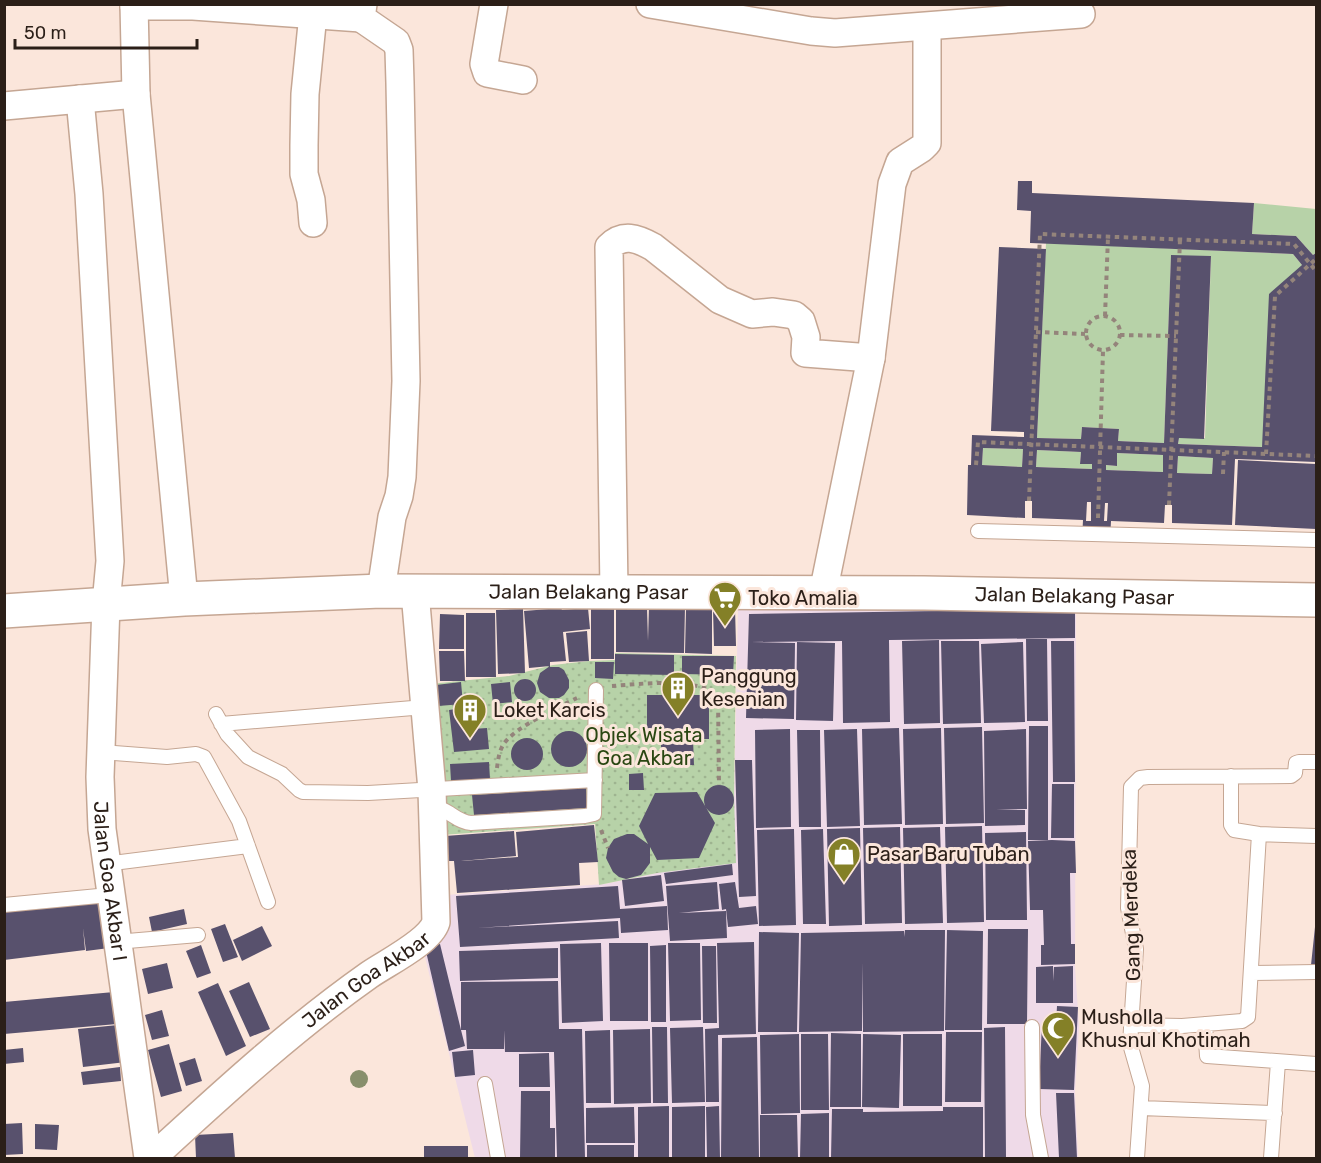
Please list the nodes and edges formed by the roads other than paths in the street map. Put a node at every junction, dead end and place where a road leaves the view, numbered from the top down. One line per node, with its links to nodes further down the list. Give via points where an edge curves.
1 (494, 4): 8 (street, via 484,64 488,73)
2 (650, 4): 7 (street, via 835,33)
3 (134, 5): 5 (street); 9 (street)
4 (362, 11): 5 (street); 16 (street, via 396,42 399,50 406,381 402,477)
5 (313, 14): 12 (street, via 304,145 304,174)
6 (1081, 14): 7 (street)
7 (927, 27): 13 (street, via 927,143 900,162 892,184)
8 (523, 80)
9 (136, 94): 10 (street); 20 (street)
10 (80, 99): 11 (street); 22 (street, Jalan Goa Akbar I, via 110,561)
11 (4, 106)
12 (313, 223)
13 (871, 358): 17 (street, via 805,353 806,337 801,321 794,315 752,314 720,300 642,241 626,237 616,240 609,247); 19 (street)
14 (978, 531): 15 (lane)
15 (1317, 540)
16 (381, 591): 18 (street, Jalan Belakang Pasar); 20 (street, Jalan Belakang Pasar)
17 (614, 591): 18 (street, Jalan Belakang Pasar); 19 (street, Jalan Belakang Pasar)
18 (415, 592): 25 (street, Jalan Goa Akbar)
19 (824, 593): 21 (street, Jalan Belakang Pasar)
20 (184, 599): 22 (street, Jalan Belakang Pasar)
21 (1317, 600)
22 (106, 604): 23 (street, Jalan Belakang Pasar); 26 (street, Jalan Goa Akbar I)
23 (4, 611)
24 (596, 690): 29 (lane)
25 (425, 707): 30 (street, Jalan Goa Akbar); 30 (lane, via 218,719 248,757 282,774 303,792)
26 (101, 752): 33 (lane, via 204,757 232,806); 34 (street, Jalan Goa Akbar I)
27 (1317, 762): 28 (lane, via 1299,762 1291,776)
28 (1231, 776): 31 (lane, via 1232,828 1236,832); 43 (lane, Gang Merdeka, via 1154,777 1138,780 1131,787 1128,908 1136,949)
29 (595, 780): 30 (lane, via 495,786); 30 (lane, via 594,812 588,816 465,823)
30 (432, 799): 50 (street, Jalan Goa Akbar, via 436,922 432,932 327,1005)
31 (1259, 834): 32 (lane); 41 (lane)
32 (1317, 836)
33 (248, 846): 34 (lane); 36 (lane)
34 (105, 864): 35 (street, Jalan Goa Akbar I)
35 (109, 895): 37 (lane); 39 (street, Jalan Goa Akbar I)
36 (268, 902)
37 (4, 905)
38 (198, 935): 39 (lane)
39 (116, 942): 50 (street, Jalan Goa Akbar I)
40 (1317, 972): 41 (lane)
41 (1251, 973): 42 (lane, via 1247,1018)
42 (1205, 1024): 43 (lane); 45 (lane, via 1207,1056)
43 (1131, 1025): 48 (lane, Gang Merdeka, via 1132,1055 1142,1086)
44 (1032, 1027): 52 (lane, via 1033,1115)
45 (1278, 1062): 46 (lane); 49 (lane)
46 (1317, 1064)
47 (485, 1084): 51 (lane)
48 (1141, 1108): 49 (lane); 53 (lane, Gang Merdeka)
49 (1275, 1113): 54 (lane)
50 (150, 1158)
51 (498, 1158)
52 (1041, 1158)
53 (1137, 1158)
54 (1271, 1158)

